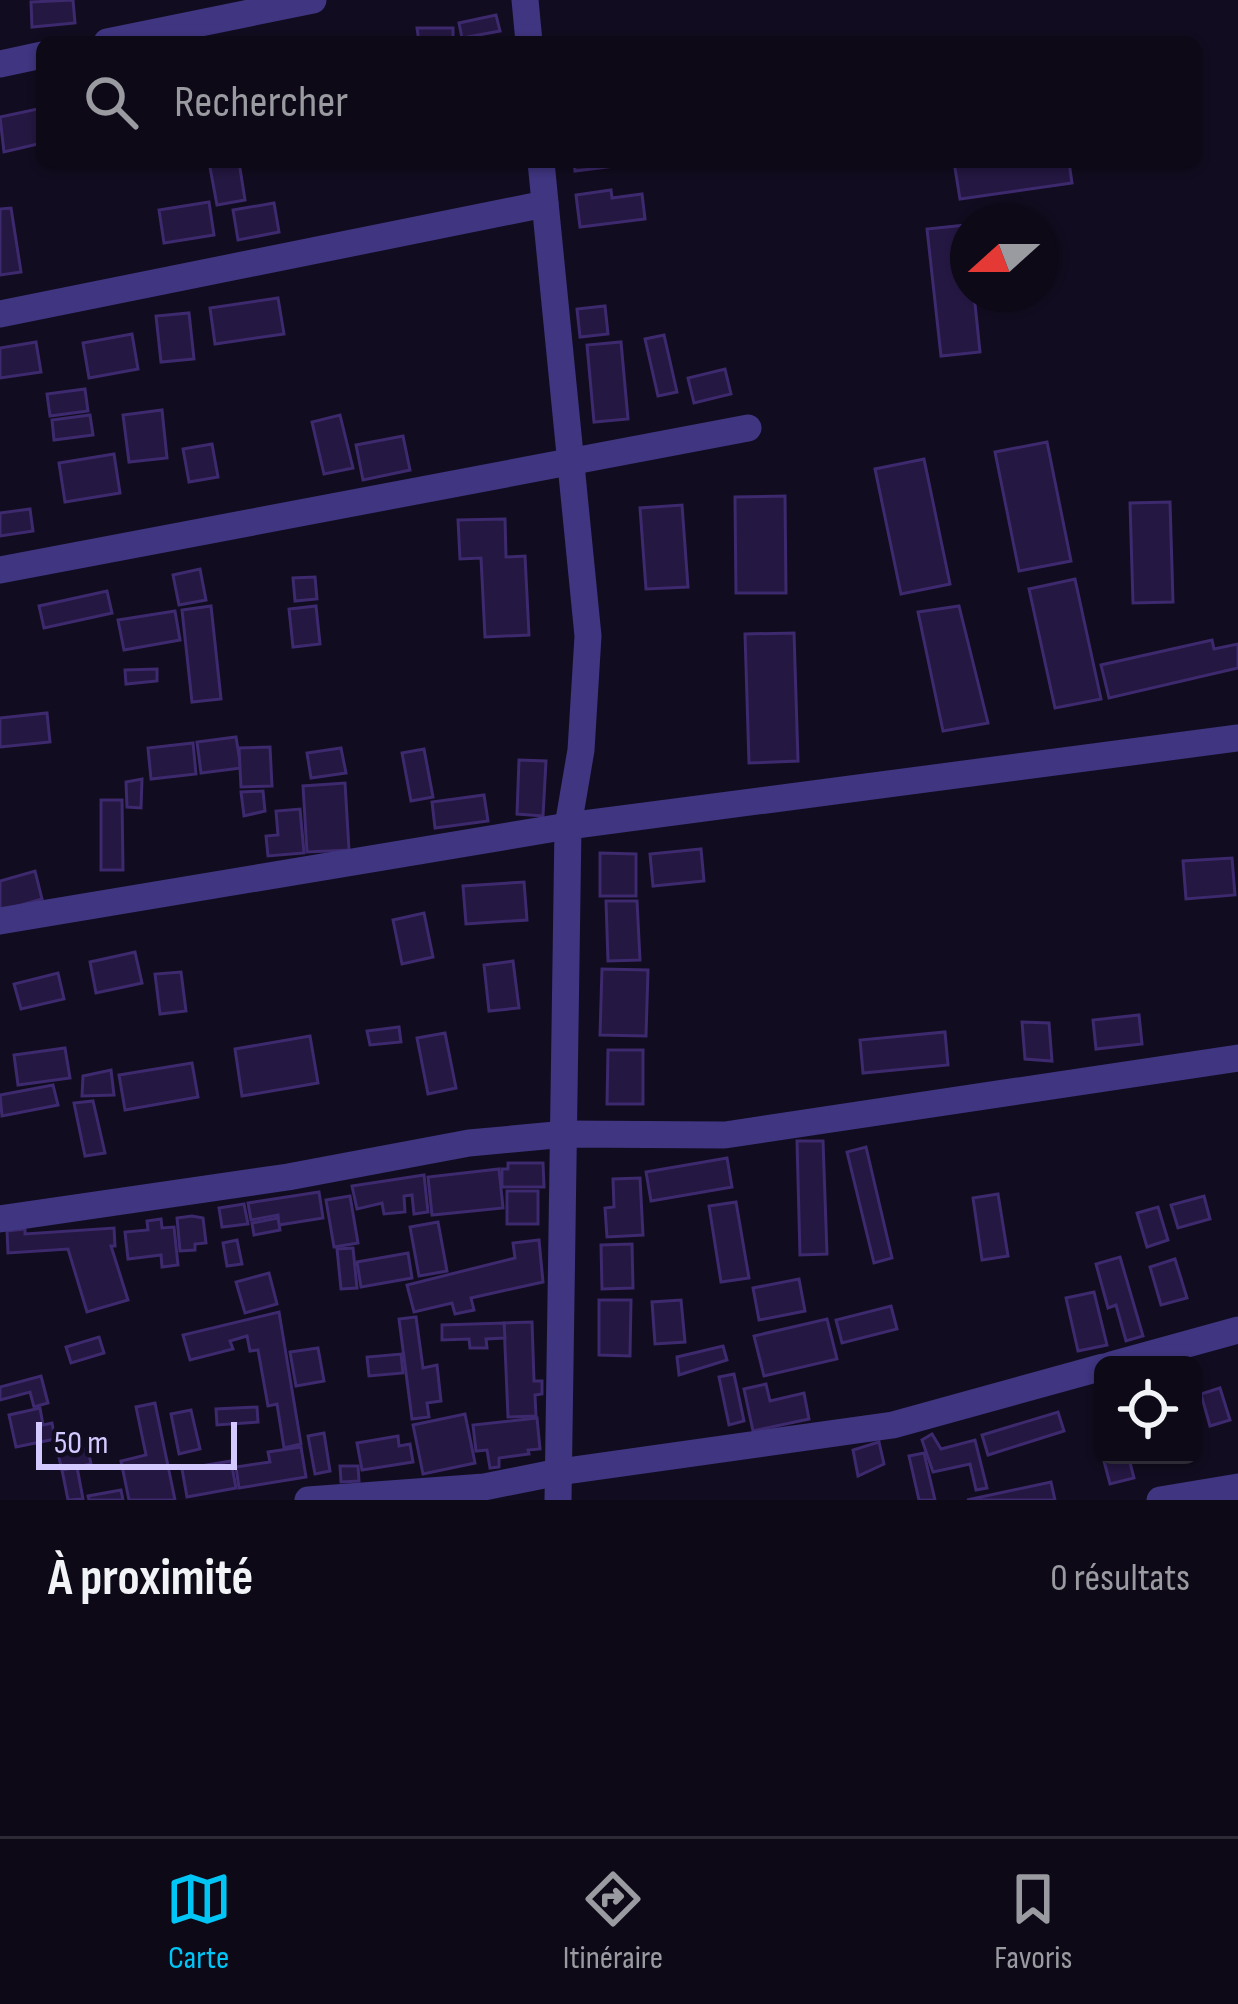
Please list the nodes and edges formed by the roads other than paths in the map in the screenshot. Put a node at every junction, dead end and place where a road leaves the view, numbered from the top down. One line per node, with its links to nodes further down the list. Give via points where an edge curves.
1 (314, 0): 3 (street)
2 (525, 0): 4 (street)
3 (137, 36)
4 (528, 36)
5 (36, 56): 6 (street)
6 (0, 64)
7 (542, 168): 8 (street)
8 (545, 204): 9 (street); 11 (street)
9 (0, 314)
10 (748, 428): 11 (street)
11 (572, 462): 12 (street); 14 (street, via 588,636)
12 (0, 570)
13 (1238, 738): 14 (street)
14 (568, 826): 15 (street); 17 (street)
15 (0, 921)
16 (1238, 1058): 17 (street, via 724,1135)
17 (566, 1134): 18 (street); 22 (street)
18 (0, 1219)
19 (1238, 1330): 20 (street)
20 (1143, 1356)
21 (1094, 1370): 22 (street, via 893,1425)
22 (558, 1486): 24 (street)
23 (1238, 1487): 25 (street)
24 (308, 1500)
25 (1160, 1500)

